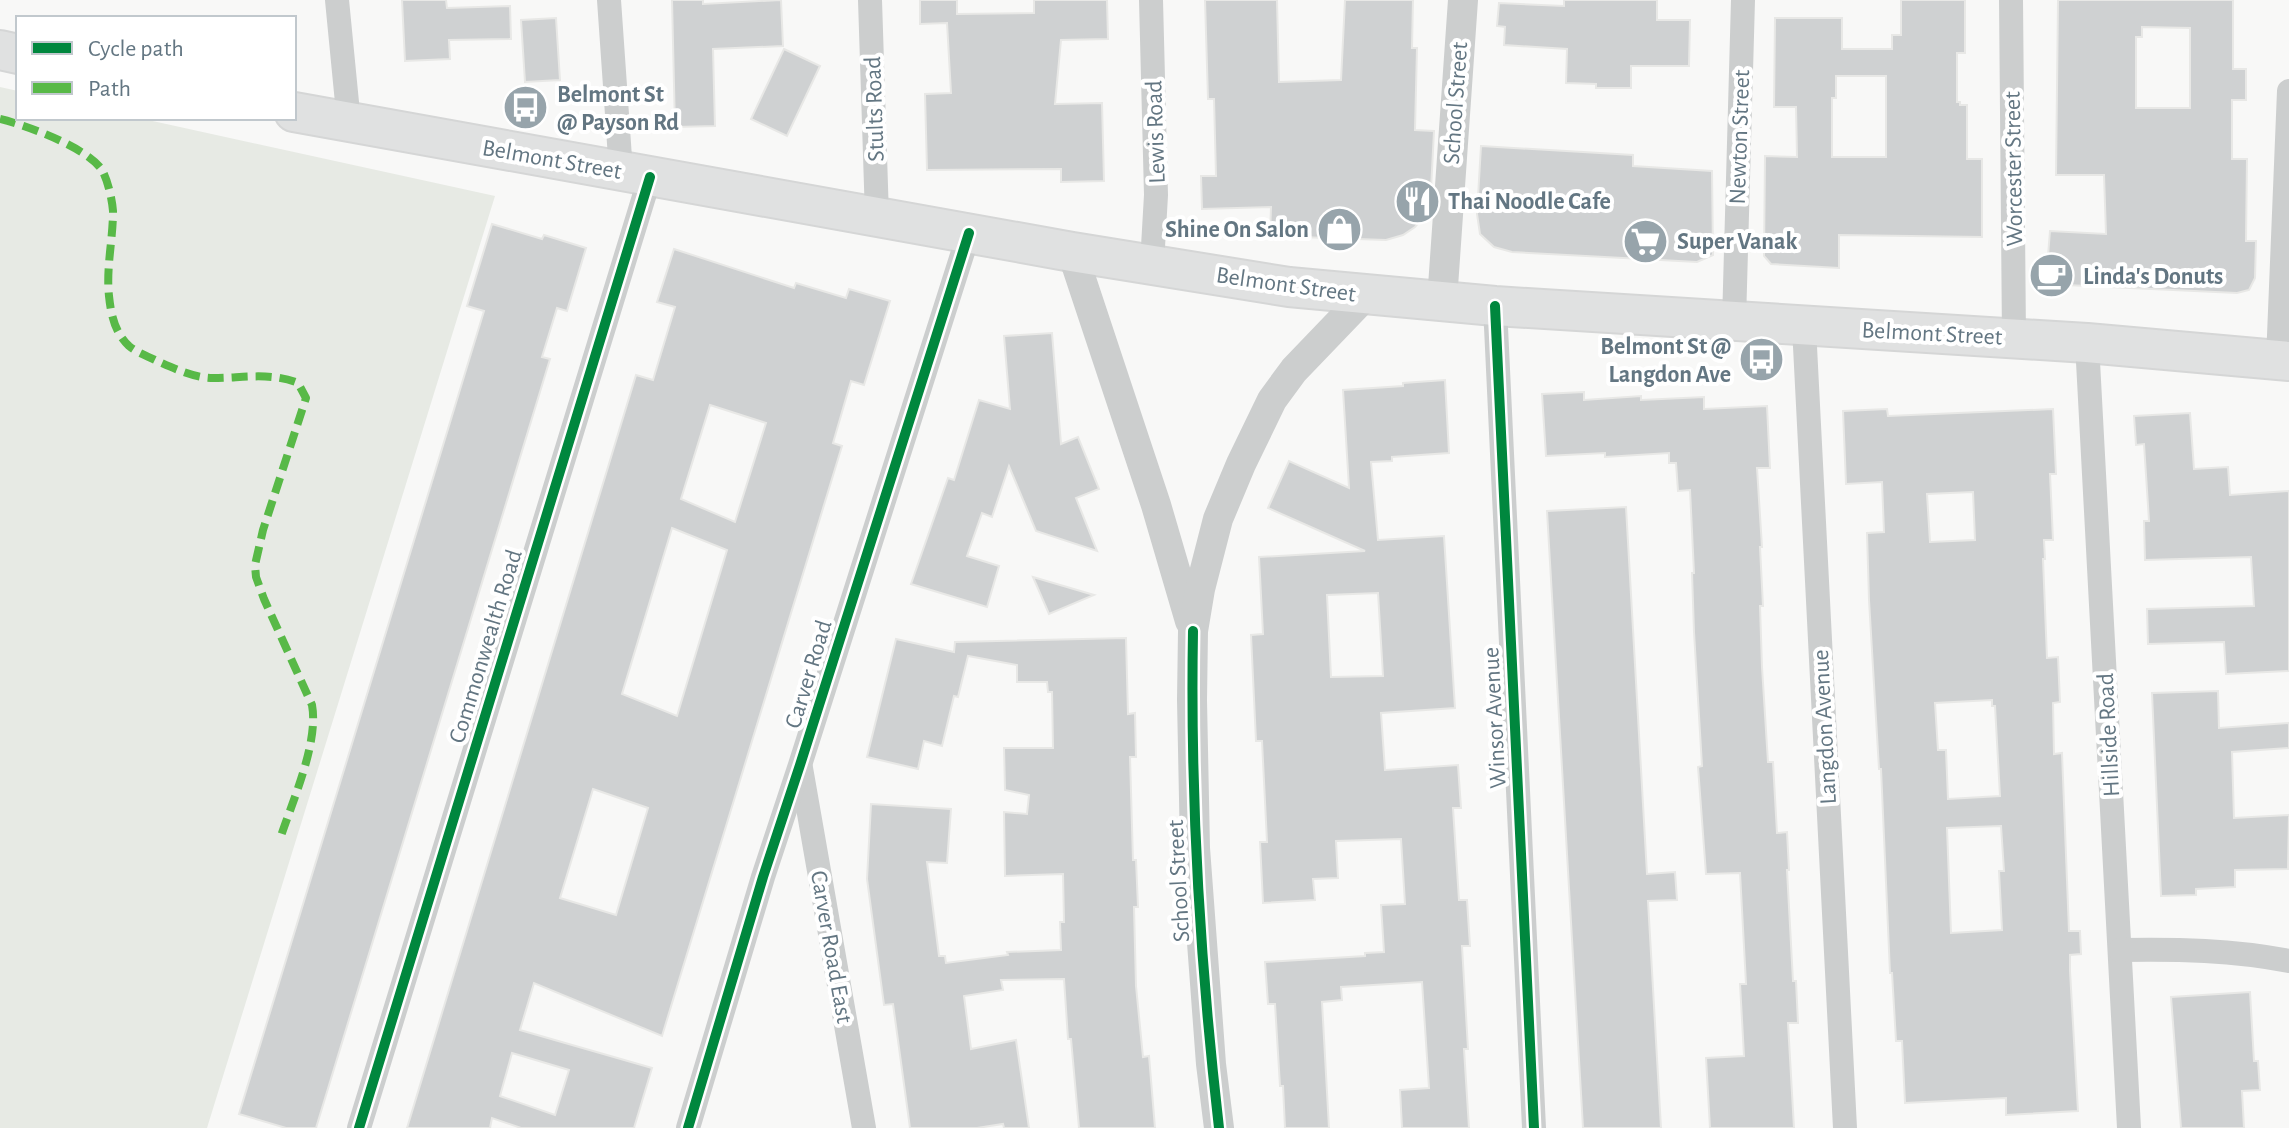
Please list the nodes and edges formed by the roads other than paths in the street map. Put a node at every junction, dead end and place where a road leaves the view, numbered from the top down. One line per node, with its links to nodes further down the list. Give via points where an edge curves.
1 (337, 0): 10 (street)
2 (609, 0): 11 (street)
3 (870, 0): 12 (street, Stults Road)
4 (1151, 0): 15 (street, Lewis Road, via 1156,195)
5 (1463, 0): 17 (street, School Street)
6 (1743, 0): 19 (street, Newton Street)
7 (2011, 0): 21 (street, Worcester Street)
8 (2289, 91): 23 (street)
9 (296, 112): 10 (main road, Belmont Street)
10 (349, 123): 11 (main road, Belmont Street)
11 (636, 174): 12 (main road, Belmont Street); 29 (street, Commonwealth Road)
12 (877, 217): 13 (main road, Belmont Street)
13 (969, 233): 14 (main road, Belmont Street); 25 (street, Carver Road)
14 (1072, 252): 15 (main road, Belmont Street); 24 (street, School Street)
15 (1152, 264): 16 (main road, Belmont Street)
16 (1366, 295): 17 (main road, Belmont Street); 24 (street, School Street, via 1272,400 1218,519)
17 (1442, 301): 18 (main road, Belmont Street)
18 (1495, 306): 19 (main road, Belmont Street); 32 (street, Winsor Avenue)
19 (1734, 322): 20 (main road, Belmont Street)
20 (1804, 327): 21 (main road, Belmont Street); 33 (street, Langdon Avenue)
21 (2014, 338): 22 (main road, Belmont Street)
22 (2087, 343): 23 (main road, Belmont Street); 26 (street, Hillside Road)
23 (2283, 361)
24 (1193, 631): 31 (street, School Street, via 1195,848)
25 (800, 765): 28 (street, Carver Road, via 763,877); 30 (street, Carver Road East)
26 (2120, 950): 27 (street, via 2174,949); 34 (street, Hillside Road)
27 (2289, 961)
28 (694, 1127)
29 (359, 1128)
30 (864, 1128)
31 (1219, 1128)
32 (1534, 1128)
33 (1845, 1128)
34 (2129, 1128)

